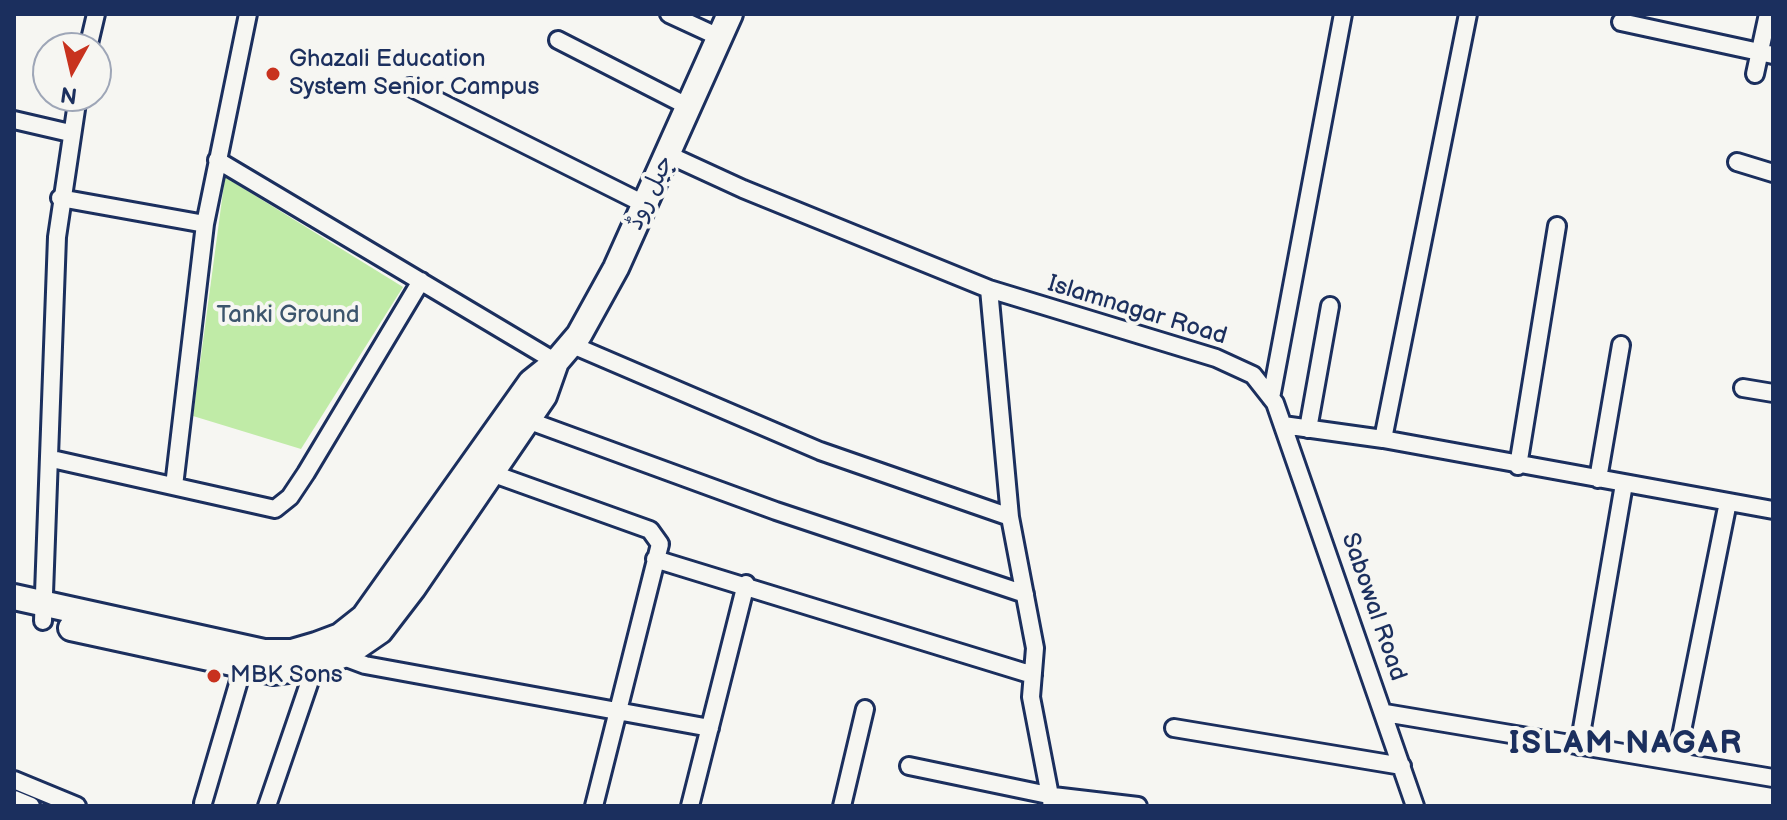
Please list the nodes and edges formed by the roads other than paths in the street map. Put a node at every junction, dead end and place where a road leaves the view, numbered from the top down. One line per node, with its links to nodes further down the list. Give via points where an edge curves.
1 (248, 14): 18 (street)
2 (669, 14): 8 (street)
3 (730, 14): 8 (main road, جیل روڈ)
4 (1343, 14): 32 (street)
5 (1468, 14): 36 (street)
6 (1768, 14): 10 (street)
7 (1621, 22): 10 (street)
8 (721, 38): 13 (main road, جیل روڈ)
9 (558, 40): 13 (street)
10 (1766, 54): 11 (street)
11 (1755, 74)
12 (410, 87): 22 (street)
13 (691, 108): 17 (main road, جیل روڈ)
14 (75, 112): 16 (street)
15 (14, 120): 16 (street)
16 (70, 133): 21 (street)
17 (669, 155): 22 (main road, جیل روڈ); 26 (street, Islamnagar Road)
18 (217, 160): 23 (street); 25 (street)
19 (1737, 162): 20 (street)
20 (1773, 173)
21 (60, 198): 23 (street); 37 (street)
22 (646, 205): 29 (main road, جیل روڈ, via 616,268)
23 (205, 224): 42 (street)
24 (1557, 226): 38 (street)
25 (421, 281): 29 (street); 42 (street, via 290,497 275,509)
26 (989, 289): 32 (street, Islamnagar Road, via 1216,358 1253,375); 45 (street)
27 (1330, 306): 35 (street)
28 (1621, 345): 40 (street)
29 (563, 353): 33 (main road); 45 (street); 52 (main road, via 531,382 364,617)
30 (1743, 388): 31 (street)
31 (1773, 393)
32 (1271, 398): 34 (street, Islamnagar Road)
33 (527, 420): 39 (main road); 48 (street)
34 (1283, 425): 35 (street); 57 (street, Sabowal Road)
35 (1308, 429): 36 (street)
36 (1383, 439): 38 (street)
37 (52, 459): 42 (street); 50 (street)
38 (1518, 466): 40 (street)
39 (491, 473): 46 (street, via 650,530 660,544); 52 (main road, via 380,631)
40 (1598, 479): 41 (street)
41 (1624, 484): 43 (street); 60 (street)
42 (174, 486)
43 (1728, 502): 44 (street); 61 (street)
44 (1773, 510)
45 (1010, 517): 48 (street)
46 (655, 559): 47 (street); 56 (street)
47 (746, 584): 54 (street); 58 (street)
48 (1025, 594): 54 (street, via 1035,648)
49 (14, 597): 50 (main road)
50 (45, 613): 51 (main road); 52 (main road, via 264,652); 53 (main road)
51 (14, 614)
52 (324, 657): 53 (main road, via 274,672); 56 (street); 71 (street)
53 (243, 667): 68 (street)
54 (1033, 675): 67 (street, via 1031,697)
55 (865, 709): 74 (street)
56 (616, 711): 58 (street); 72 (street)
57 (1385, 713): 60 (street); 63 (street, Sabowal Road)
58 (710, 728): 73 (street)
59 (1174, 728): 63 (street)
60 (1579, 746): 61 (street)
61 (1676, 761): 64 (street)
62 (909, 766): 67 (street)
63 (1402, 766): 76 (street, Sabowal Road)
64 (1773, 778)
65 (14, 780): 70 (street)
66 (14, 799): 69 (street)
67 (1052, 801): 75 (street)
68 (203, 803)
69 (31, 806)
70 (77, 806)
71 (267, 806)
72 (594, 806)
73 (690, 806)
74 (842, 806)
75 (1138, 806)
76 (1415, 806)

